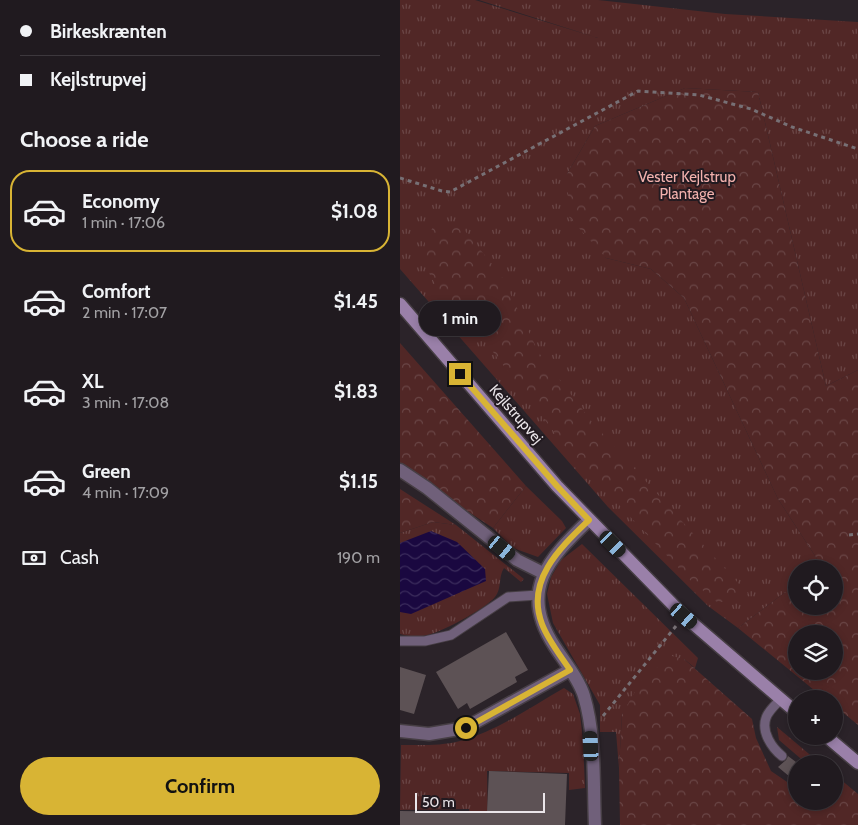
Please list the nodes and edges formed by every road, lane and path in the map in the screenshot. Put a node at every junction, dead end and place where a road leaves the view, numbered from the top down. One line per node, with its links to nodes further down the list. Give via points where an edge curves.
1 (858, 149): 2 (path, via 792,127 751,109 699,95 638,91 450,192)
2 (400, 178)
3 (400, 304): 5 (street, Kejlstrupvej)
4 (400, 470): 8 (street, via 428,488 516,560)
5 (589, 520): 8 (street, via 556,552); 10 (street, Kejlstrupvej)
6 (858, 534): 7 (path)
7 (849, 535)
8 (543, 573): 9 (street)
9 (538, 595): 11 (lane, via 508,598 451,635 425,641); 12 (street, via 542,624)
10 (684, 616): 13 (street, Kejlstrupvej); 15 (path, via 598,722)
11 (400, 640)
12 (570, 670): 15 (street, via 584,694); 16 (street, via 466,728 429,734)
13 (780, 699): 14 (street, Kejlstrupvej); 18 (lane, via 766,716 765,724 770,743)
14 (788, 706)
15 (590, 726): 20 (street)
16 (400, 731)
17 (837, 745): 19 (street)
18 (782, 756)
19 (858, 763)
20 (595, 825)

